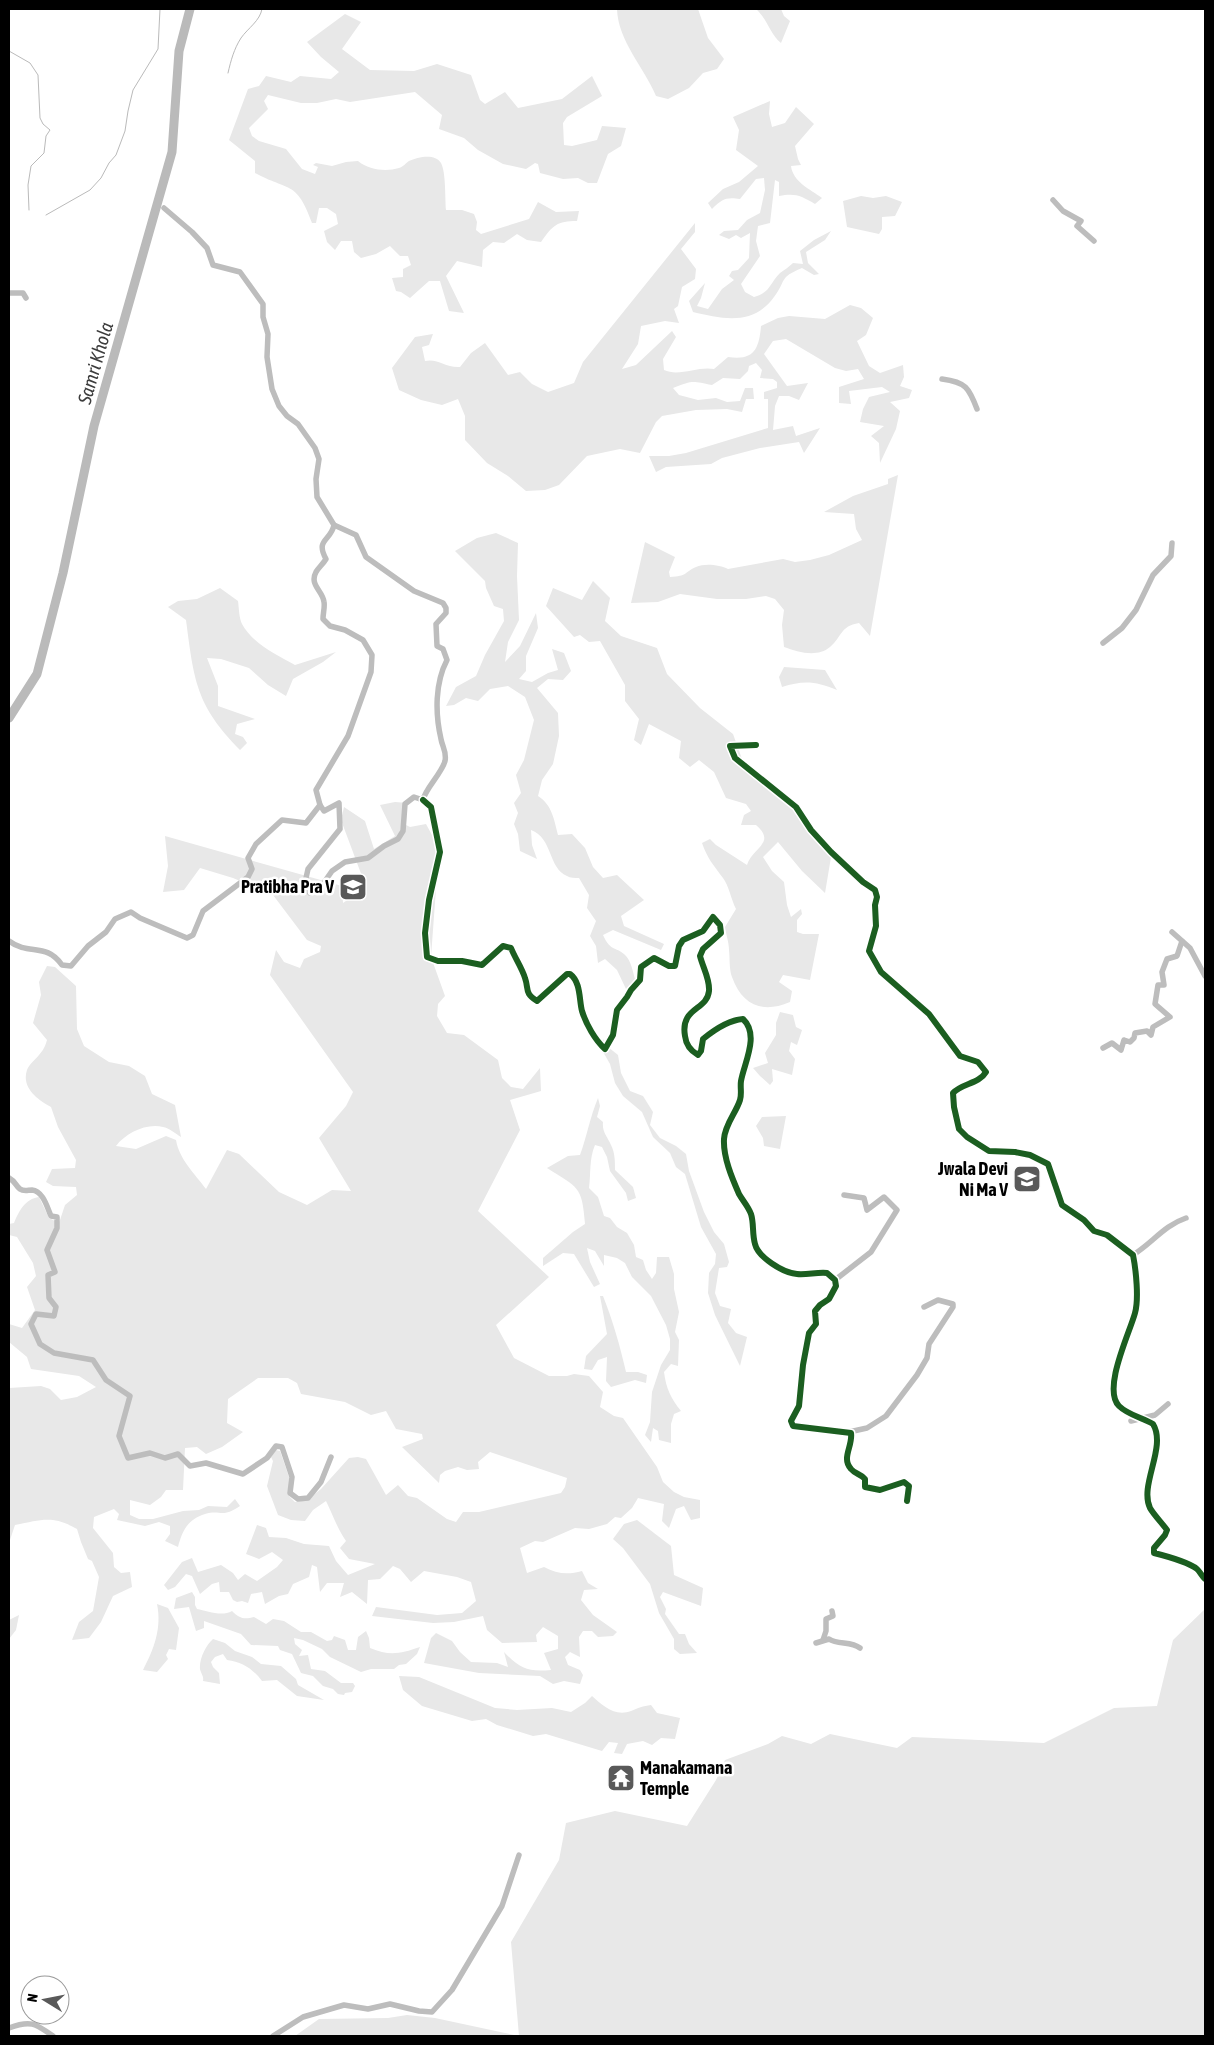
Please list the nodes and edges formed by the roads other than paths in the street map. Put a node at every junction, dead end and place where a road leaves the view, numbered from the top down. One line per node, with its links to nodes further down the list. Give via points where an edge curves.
1 (1053, 200): 3 (street, via 1063,211 1081,221 1077,226)
2 (164, 208): 8 (street, via 207,248 213,265 240,272 263,304 272,389 279,406 316,448 319,459 317,497)
3 (1094, 241)
4 (9, 293): 5 (street, via 23,293)
5 (26, 298)
6 (942, 379): 7 (street, via 960,382 967,387)
7 (977, 409)
8 (334, 524): 12 (street, via 356,535 366,557 414,591 443,603 446,608 436,624 437,646 443,649 447,660 439,681 437,708 446,754 434,783 424,793); 13 (street, via 333,532 323,542 326,559 317,569 314,586 324,600 323,619 330,626 363,640 372,654 371,672 348,736 316,790)
9 (1172, 543): 10 (street, via 1171,556 1153,575 1136,610)
10 (1104, 643)
11 (756, 745): 22 (street, via 730,746 735,758 796,806 811,830 831,852 875,890 876,926 869,951 880,972 929,1014 960,1056 978,1062 986,1072 983,1078 958,1087 953,1093 959,1129 989,1151 1030,1155 1048,1164 1062,1205 1094,1231 1107,1235)
12 (424, 800): 13 (street, via 414,797 405,804 403,831 398,839 368,858 345,862 310,893 304,887 308,869 340,829 339,803 324,811); 23 (street, via 431,808 440,852 429,900 427,958 482,965 504,946 510,948 526,979 529,996 536,1001 570,974 575,980 589,1026 597,1042 605,1049 613,1035 617,1010 640,980 641,967 654,958 675,966 683,940 703,931 713,917 720,925 721,933 703,949 700,956 709,992 706,1000 687,1017 683,1026 685,1041 698,1055 703,1039 710,1034 736,1020 743,1019 746,1023 750,1053 740,1100 728,1122 724,1138 732,1174 752,1216 755,1244 766,1260 788,1272 827,1274)
13 (320, 805): 15 (street, via 306,823 282,820 256,844 248,858 252,869 248,877 203,911 193,935 187,938 131,912 115,919 72,966 62,965 51,952 17,947)
14 (1172, 932): 16 (street)
15 (9, 941)
16 (1182, 941): 17 (street, via 1190,948); 18 (street, via 1177,956 1166,959 1162,972 1164,985 1158,984 1155,1004 1170,1017 1153,1027 1151,1035 1147,1031 1135,1033 1130,1042 1124,1040 1121,1050 1112,1043)
17 (1205, 976)
18 (1103, 1048)
19 (9, 1178): 29 (street, via 20,1189 34,1190 41,1195 51,1216 57,1217 57,1228 47,1250 54,1272 48,1275 49,1298 56,1307 54,1316 36,1314 31,1324 40,1344 54,1353 93,1360 106,1380 130,1396 119,1436 128,1458 150,1453 165,1458 178,1454 190,1466 206,1463 243,1474 267,1458 276,1446 282,1447 292,1477 290,1493 298,1499 308,1498 321,1482)
20 (844, 1195): 23 (street, via 864,1198 867,1210 884,1197 897,1210 870,1252)
21 (1186, 1218): 22 (street, via 1166,1228)
22 (1133, 1255): 26 (street, via 1135,1312 1116,1367 1114,1394 1118,1405)
23 (835, 1280): 28 (street, via 836,1286 828,1299 815,1311 816,1324 809,1333 799,1406 791,1421 793,1426)
24 (924, 1307): 28 (street, via 938,1300 953,1304 929,1344 927,1358 917,1375 886,1416 867,1428)
25 (1168, 1404): 26 (street, via 1155,1415)
26 (1142, 1418): 27 (street); 31 (street, via 1153,1424 1156,1430 1155,1460 1149,1486 1150,1507 1167,1530 1154,1553 1190,1566)
27 (1131, 1421)
28 (849, 1432): 30 (street, via 852,1435 847,1463 865,1479 865,1487 880,1490 904,1482 909,1486)
29 (331, 1457)
30 (907, 1501)
31 (1205, 1579)
32 (832, 1611): 33 (street, via 833,1616 826,1619)
33 (823, 1640): 34 (street); 35 (street)
34 (816, 1643)
35 (860, 1648)
36 (519, 1855): 39 (street, via 502,1906 452,1990 432,2012 390,2004 368,2009 344,2005 303,2017)
37 (9, 2028): 38 (street, via 24,2022 40,2026)
38 (53, 2036)
39 (273, 2036)

